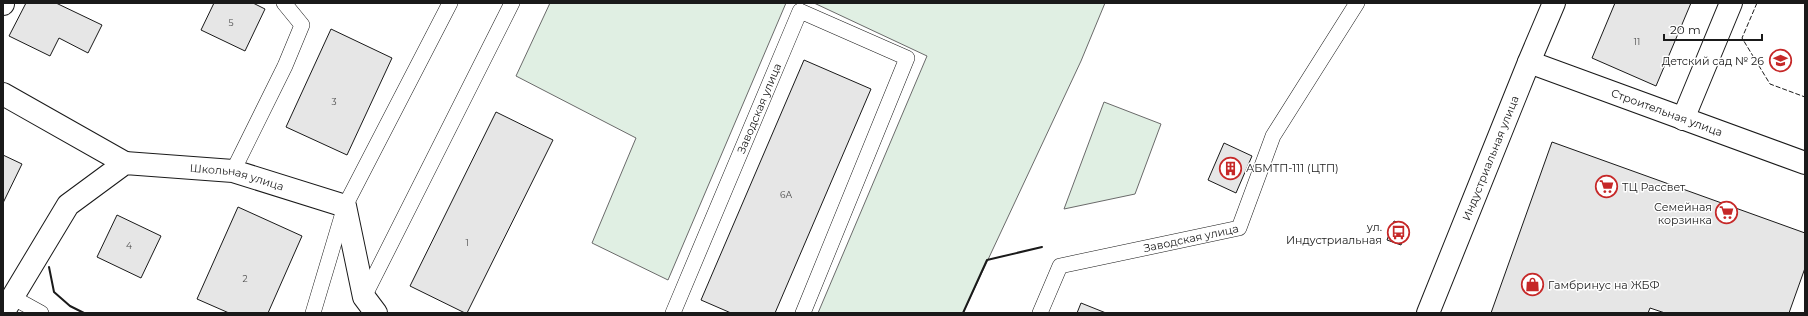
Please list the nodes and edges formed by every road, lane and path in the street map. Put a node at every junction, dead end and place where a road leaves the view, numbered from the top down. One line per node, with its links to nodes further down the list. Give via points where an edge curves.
1 (284, 3): 12 (lane, via 302,25)
2 (450, 3): 13 (lane)
3 (512, 3): 15 (lane)
4 (1357, 3): 20 (lane, Заводская улица, via 1273,136 1239,228 1060,266)
5 (1554, 3): 7 (street, Индустриальная улица)
6 (1731, 3): 9 (street)
7 (1529, 62): 9 (street, Строительная улица); 21 (street, Индустриальная улица)
8 (3, 94): 10 (street, Школьная улица)
9 (1684, 119): 11 (street, Строительная улица)
10 (125, 163): 12 (street, Школьная улица); 14 (street, via 68,205)
11 (1805, 163)
12 (233, 171): 13 (street, Школьная улица)
13 (345, 206): 15 (street); 16 (lane)
14 (8, 305): 17 (lane)
15 (370, 305)
16 (313, 310)
17 (41, 313)
18 (673, 313): 19 (lane, Заводская улица, via 800,11 907,58)
19 (803, 313)
20 (1040, 313)
21 (1428, 313)

